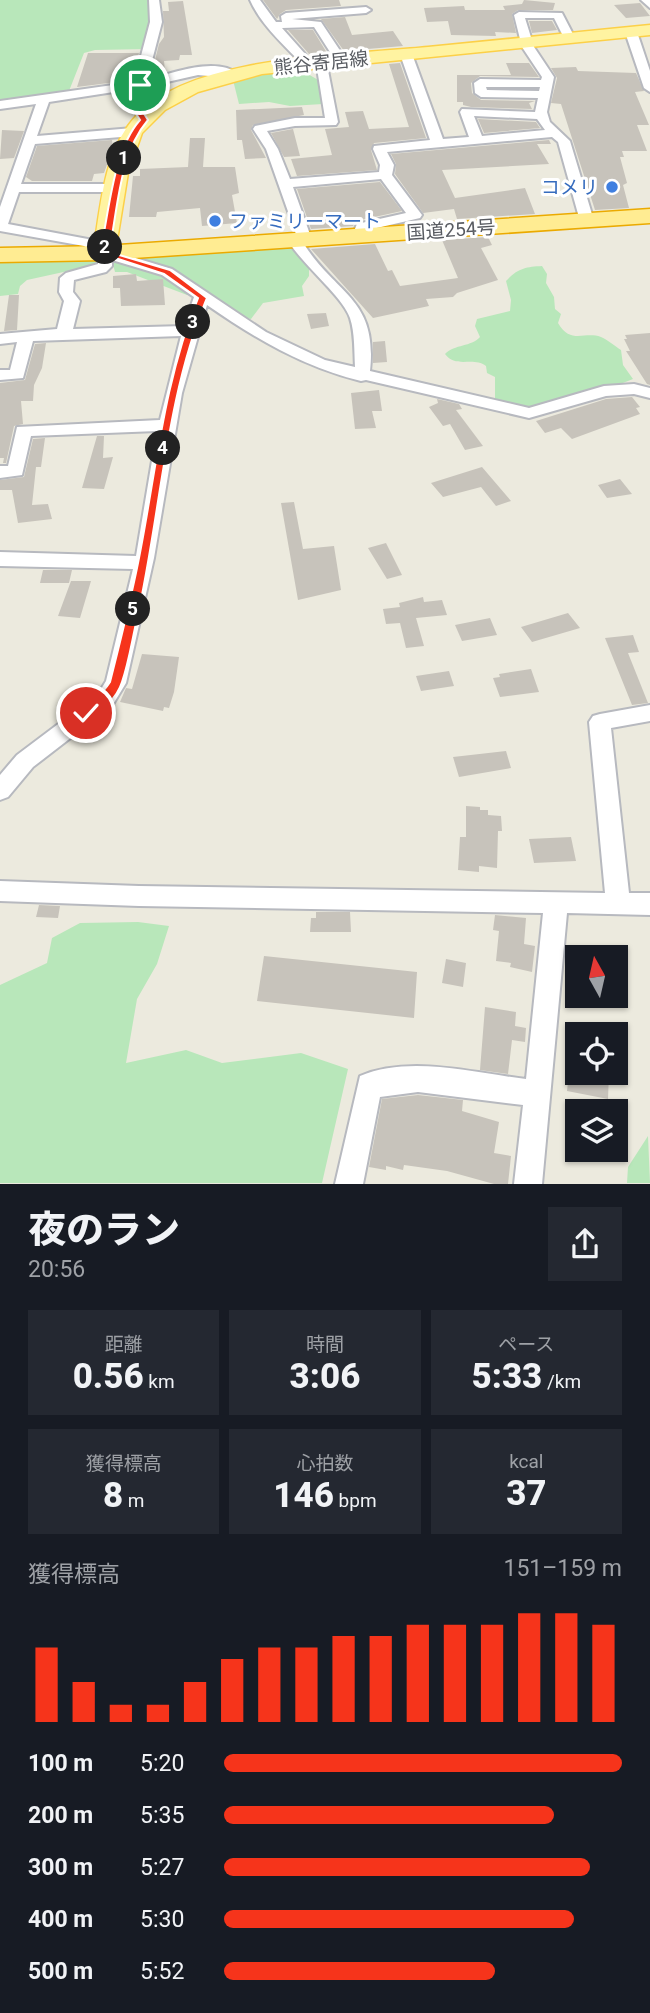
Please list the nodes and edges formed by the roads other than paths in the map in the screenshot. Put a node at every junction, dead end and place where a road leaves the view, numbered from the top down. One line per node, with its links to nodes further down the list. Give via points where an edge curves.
1 (154, 0): 15 (street, via 156,20)
2 (255, 0): 8 (street)
3 (646, 0): 5 (street)
4 (365, 5): 6 (street); 7 (street)
5 (650, 5)
6 (285, 16): 8 (street); 13 (street, via 317,24)
7 (355, 20)
8 (273, 26): 13 (street)
9 (641, 31): 10 (main road, 熊谷寄居線); 16 (street)
10 (569, 38): 11 (main road, 熊谷寄居線); 11 (street, via 558,15 519,15)
11 (527, 42): 12 (main road, 熊谷寄居線); 19 (street, via 546,73)
12 (406, 54): 13 (main road, 熊谷寄居線); 24 (street)
13 (324, 62): 14 (main road, 熊谷寄居線); 26 (street, via 332,122 295,122 259,129 272,149)
14 (233, 74): 15 (street, via 204,72); 20 (main road, 熊谷寄居線, via 171,98)
15 (140, 85): 17 (street); 20 (street)
16 (650, 88)
17 (44, 99): 18 (street); 23 (street)
18 (0, 105)
19 (542, 116): 21 (street); 22 (street, via 466,112)
20 (139, 126): 23 (street); 28 (main road)
21 (555, 133): 22 (street); 30 (street, via 567,148)
22 (477, 140): 24 (street)
23 (29, 141): 27 (street)
24 (438, 144): 25 (street, via 379,149 387,165)
25 (385, 175): 26 (street); 32 (street, via 415,215 362,227)
26 (283, 184): 33 (street)
27 (15, 188): 28 (street); 31 (street)
28 (117, 188): 34 (main road)
29 (650, 216): 30 (highway, 国道254号)
30 (587, 221): 32 (highway, 国道254号)
31 (0, 227): 34 (street, via 88,243)
32 (359, 236): 33 (highway, 国道254号)
33 (300, 241): 34 (highway, 国道254号); 42 (street, via 307,261 358,316)
34 (104, 253): 35 (highway, 国道254号); 36 (street, via 167,272); 38 (street, via 105,266 67,278 66,292 72,300)
35 (0, 255)
36 (202, 298): 37 (street); 42 (street, via 292,352)
37 (189, 331): 38 (street); 44 (street)
38 (64, 334): 39 (street)
39 (26, 337): 40 (street); 41 (street, via 17,375)
40 (0, 339)
41 (0, 375)
42 (360, 376): 43 (street, via 529,413 555,409 610,389 637,388)
43 (650, 393)
44 (166, 425): 45 (street, via 23,431 16,471); 47 (street)
45 (0, 472)
46 (0, 559): 47 (street)
47 (144, 563): 49 (street, via 116,683 105,700 26,761)
48 (650, 713): 52 (street, via 600,722)
49 (0, 791)
50 (0, 891): 51 (street)
51 (556, 901): 52 (street); 54 (street)
52 (618, 903): 53 (street)
53 (650, 904)
54 (539, 1094): 55 (street, via 418,1079 369,1085); 56 (street)
55 (349, 1184)
56 (528, 1184)

